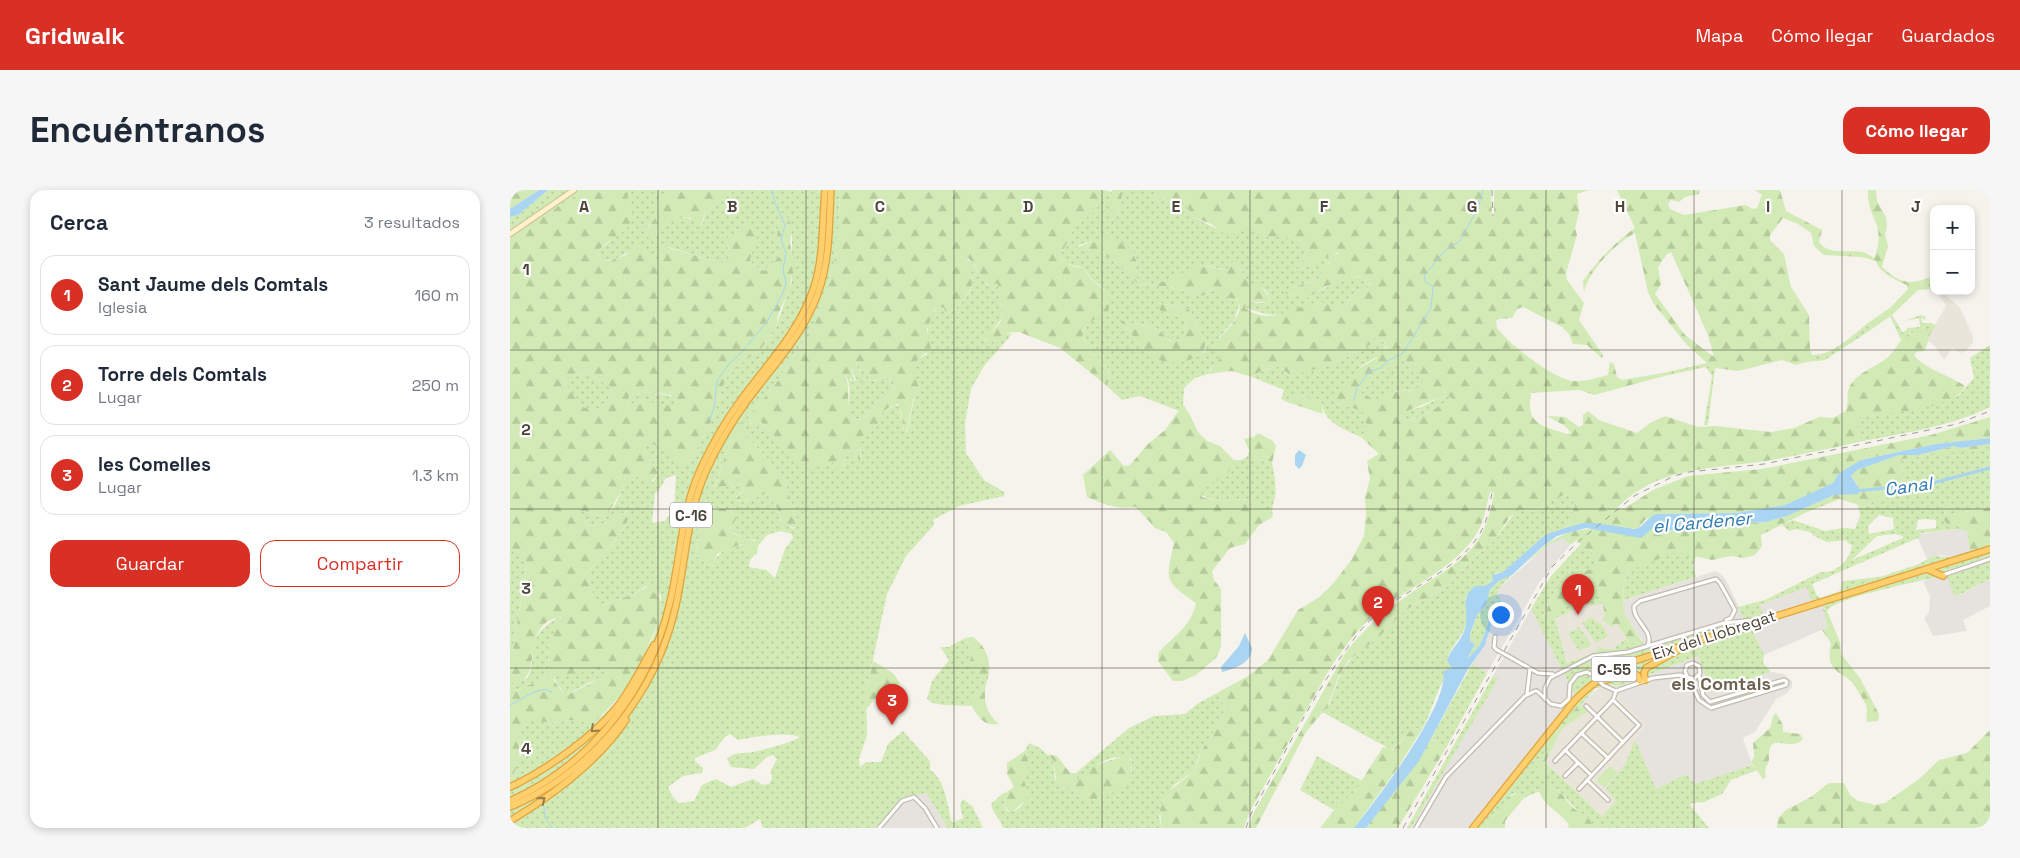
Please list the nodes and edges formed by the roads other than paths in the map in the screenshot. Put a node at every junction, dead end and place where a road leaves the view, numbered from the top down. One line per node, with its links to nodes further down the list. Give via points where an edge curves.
1 (574, 190): 4 (street)
2 (825, 190): 11 (highway, C-16, via 821,255 814,287 801,319 738,404 702,467 685,516)
3 (830, 190): 17 (highway, C-16, via 827,252 817,296 793,343 734,420 706,470 692,510 676,607)
4 (510, 234)
5 (1990, 550): 7 (highway, Eix del Llobregat / C-55); 57 (highway, Eix del Llobregat / C-55, via 1614,669 1575,700)
6 (1990, 559): 8 (street)
7 (1929, 570): 8 (highway); 16 (highway, Eix del Llobregat / C-55)
8 (1942, 576)
9 (1754, 620): 10 (street)
10 (1714, 625): 13 (street, via 1731,618 1734,610 1719,581 1713,578 1635,604 1634,611); 14 (street)
11 (662, 632): 48 (highway, one-way to 48, via 616,708 565,753); 51 (highway, C-16, via 633,694 599,737 565,769)
12 (1495, 637): 18 (street, bridge, via 1494,647 1497,650)
13 (1649, 637): 14 (street); 15 (street)
14 (1659, 642): 15 (street)
15 (1648, 646): 22 (street, via 1593,656)
16 (1680, 649): 26 (highway, via 1650,666); 28 (highway, Eix del Llobregat / C-55)
17 (659, 658): 52 (highway, C-16, via 638,697 600,746 562,778); 53 (highway, one-way to 17, via 533,807 602,750 645,691)
18 (1527, 666): 20 (street); 25 (street)
19 (1685, 671): 23 (street); 24 (street, via 1687,665 1695,663 1700,669); 27 (street)
20 (1538, 672): 21 (street); 25 (street)
21 (1543, 674): 22 (street); 29 (street)
22 (1554, 674): 29 (street)
23 (1680, 675): 26 (street); 27 (street)
24 (1699, 675): 27 (street); 27 (street, via 1703,695 1710,702 1784,680 1787,682 1786,685 1712,708 1699,700)
25 (1530, 676): 30 (street)
26 (1641, 677): 28 (highway, via 1628,672); 33 (street)
27 (1688, 677)
28 (1600, 681): 33 (street); 35 (street, via 1588,672 1576,675 1570,684 1569,699 1561,706 1551,704); 58 (highway, Eix del Llobregat / C-55, via 1567,714)
29 (1547, 682): 31 (street)
30 (1529, 686): 32 (street); 34 (street)
31 (1545, 688): 32 (street); 35 (street)
32 (1536, 691): 34 (street); 35 (street)
33 (1616, 691): 36 (street)
34 (1525, 696): 56 (street, via 1446,777)
35 (1545, 698)
36 (1613, 700): 38 (street); 40 (street, via 1639,725)
37 (1586, 706): 38 (street)
38 (1597, 717): 39 (street); 40 (street)
39 (1581, 733): 41 (street); 42 (street)
40 (1624, 742): 42 (street)
41 (1565, 750): 43 (street); 44 (street)
42 (1608, 758): 45 (street)
43 (1555, 761)
44 (1578, 763): 45 (street); 46 (street)
45 (1592, 775): 47 (street)
46 (1565, 776)
47 (1587, 780): 49 (street); 50 (street)
48 (510, 787)
49 (1579, 789)
50 (1608, 800)
51 (510, 801)
52 (510, 807)
53 (510, 821)
54 (879, 828): 55 (street, via 902,801 914,797)
55 (937, 828)
56 (1416, 828)
57 (1473, 828)
58 (1478, 828)

